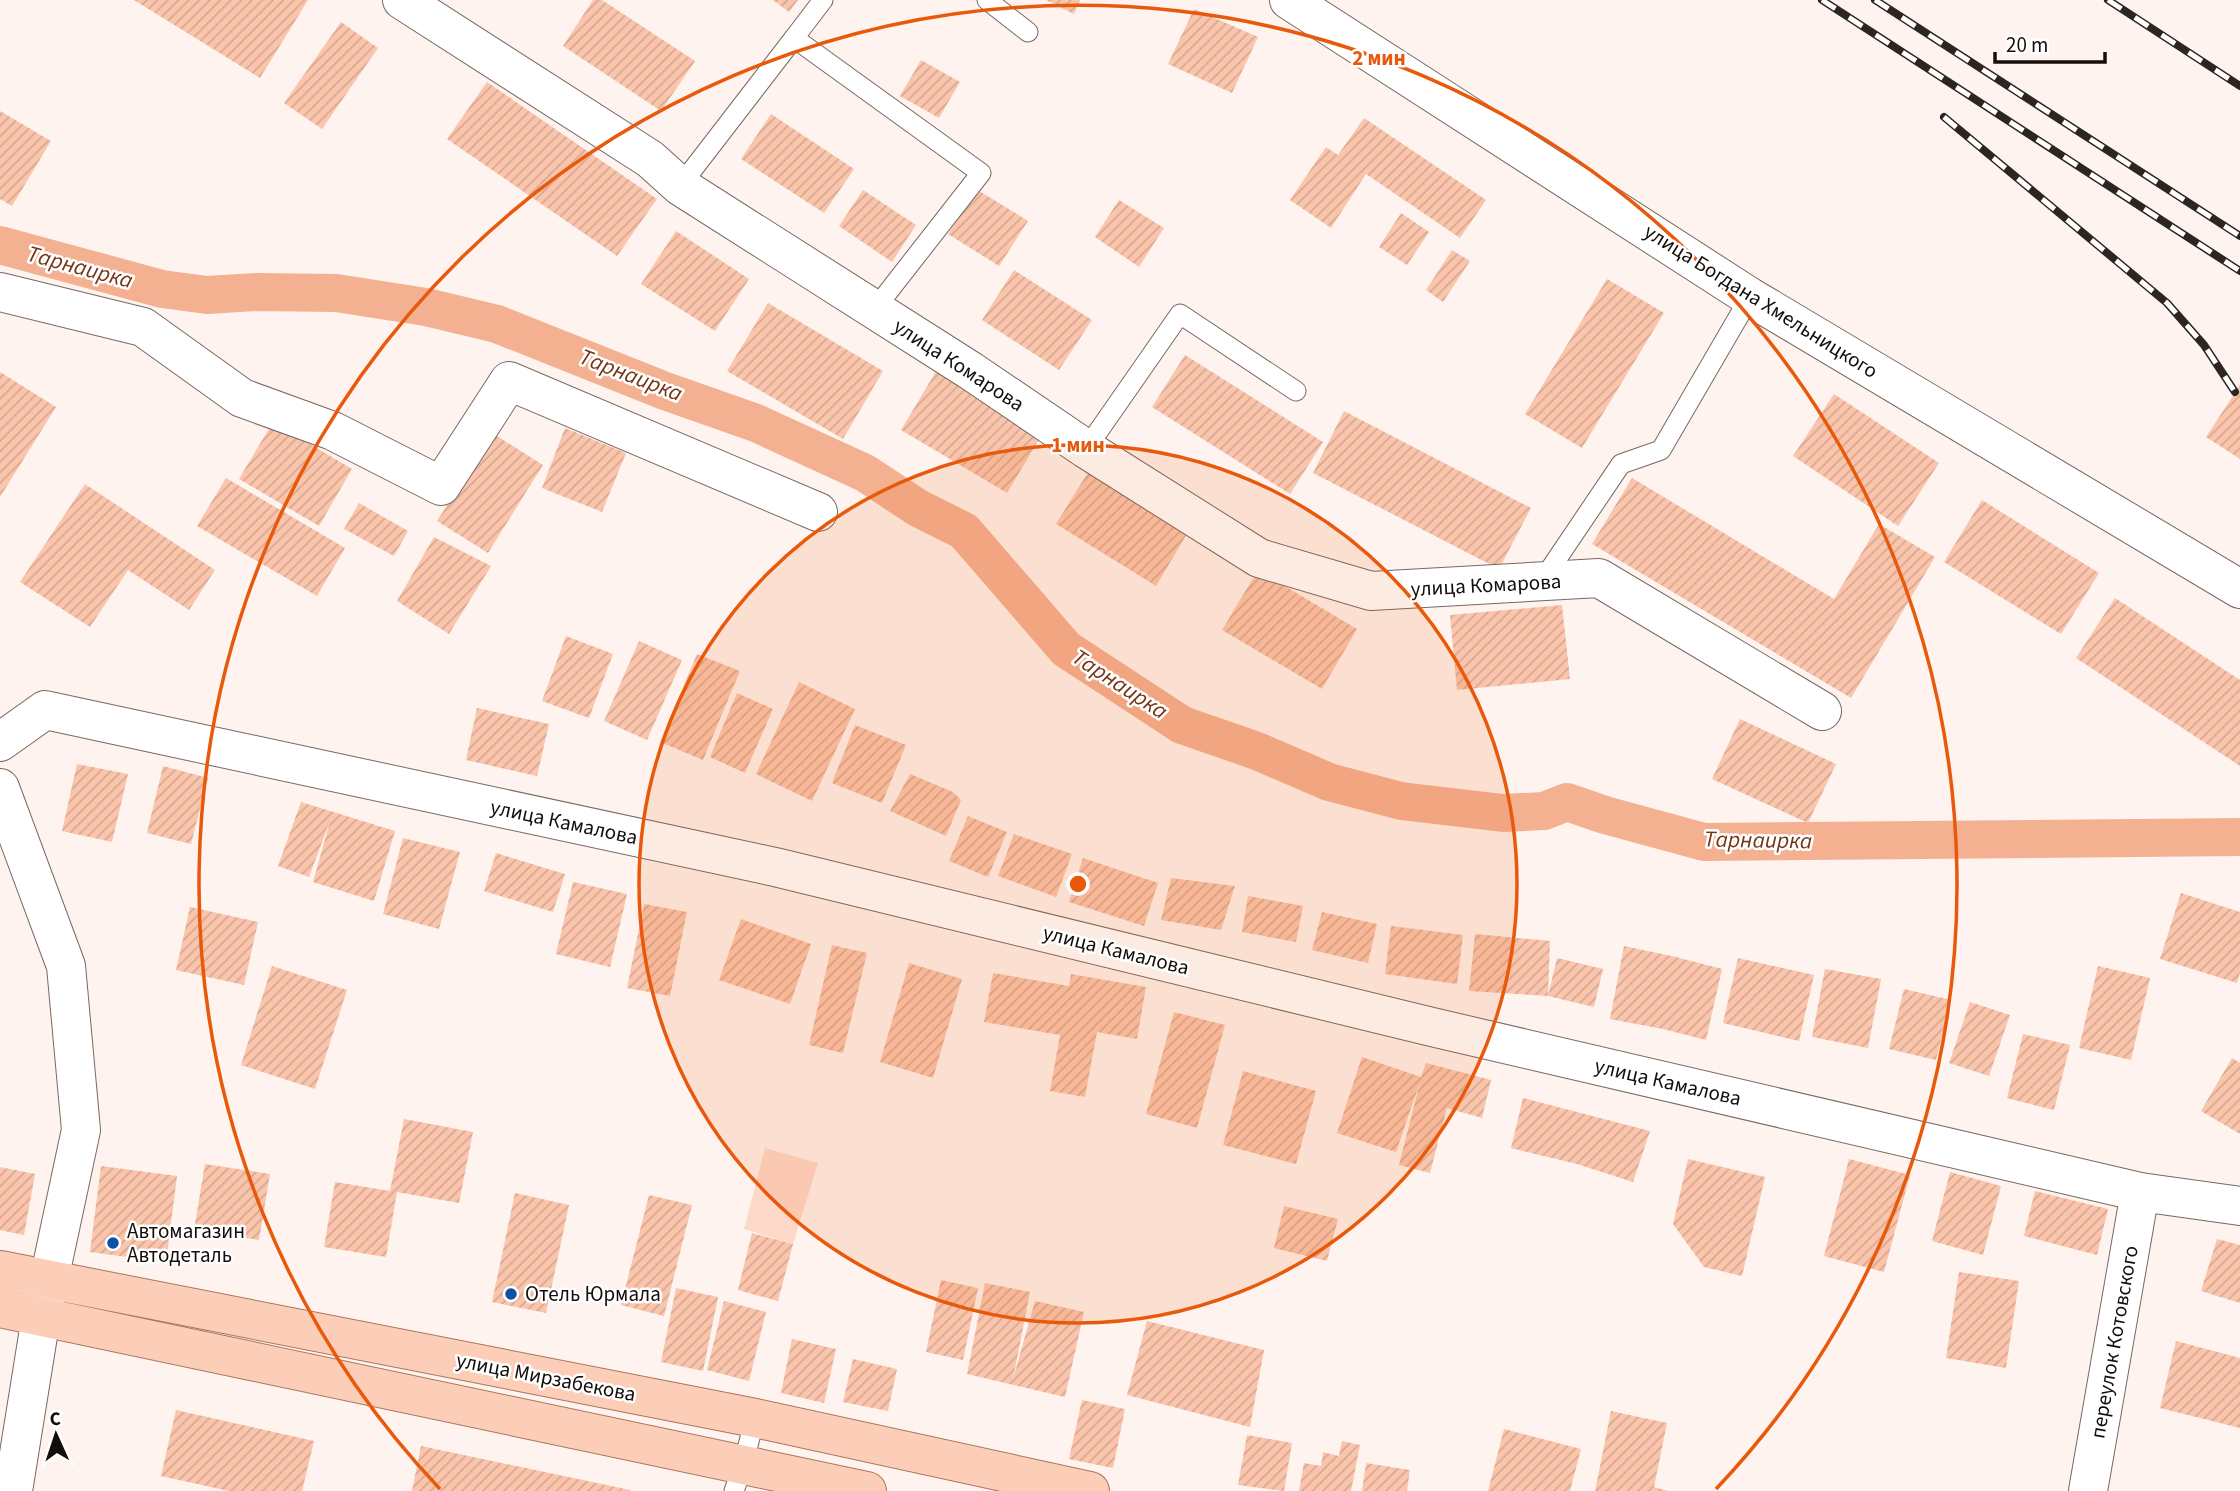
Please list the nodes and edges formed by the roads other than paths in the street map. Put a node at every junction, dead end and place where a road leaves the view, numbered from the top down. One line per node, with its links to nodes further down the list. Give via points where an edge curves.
1 (402, 0): 7 (street, улица Комарова, via 650,159)
2 (823, 0): 6 (lane)
3 (987, 0): 5 (lane)
4 (1289, 0): 9 (street, улица Богдана Хмельницкого)
5 (1028, 32)
6 (794, 38): 7 (lane); 10 (lane, via 981,173)
7 (680, 187): 10 (street, улица Комарова)
8 (0, 292): 13 (street, via 143,327 242,398 333,431 441,486 509,381)
9 (1750, 297): 14 (lane, via 1661,450 1620,464); 15 (street, улица Богдана Хмельницкого)
10 (874, 310): 12 (street, улица Комарова)
11 (1296, 391): 12 (lane, via 1180,314)
12 (1086, 449): 14 (street, улица Комарова, via 1259,558 1371,591)
13 (818, 512)
14 (1542, 581): 16 (street, улица Комарова, via 1599,578)
15 (2240, 589)
16 (1822, 711)
17 (0, 742): 19 (street, улица Камалова, via 45,710 775,867 1419,1024)
18 (0, 788): 22 (street, via 66,966 81,1130)
19 (2140, 1192): 20 (street, улица Камалова); 30 (street, переулок Котовского)
20 (2240, 1206)
21 (0, 1270): 22 (main road, улица Мирзабекова)
22 (49, 1279): 24 (street); 25 (main road, улица Мирзабекова)
23 (0, 1308): 24 (main road, улица Мирзабекова)
24 (41, 1317): 26 (main road, улица Мирзабекова); 27 (street)
25 (755, 1418): 26 (lane); 29 (main road, улица Мирзабекова)
26 (739, 1478): 28 (main road, улица Мирзабекова)
27 (13, 1491)
28 (867, 1491)
29 (1090, 1491)
30 (2088, 1491)

